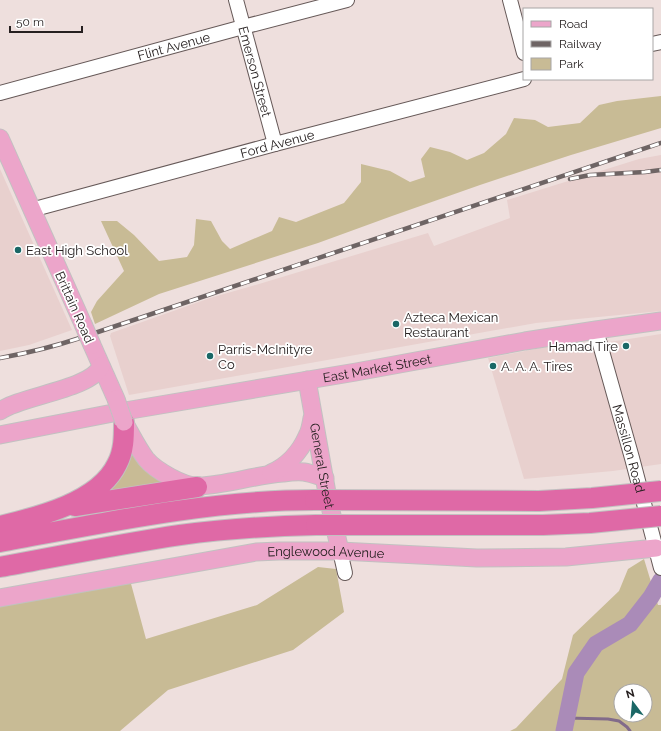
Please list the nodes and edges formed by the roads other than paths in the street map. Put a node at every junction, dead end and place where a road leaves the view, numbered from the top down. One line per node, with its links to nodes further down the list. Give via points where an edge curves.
1 (236, 0): 4 (street, Emerson Street)
2 (347, 0): 4 (street, Flint Avenue)
3 (510, 0): 5 (street)
4 (243, 27): 7 (street, Flint Avenue); 9 (street, Emerson Street)
5 (523, 49)
6 (523, 79): 9 (street, Ford Avenue)
7 (0, 93)
8 (0, 138): 10 (main road, Brittain Road)
9 (275, 144): 10 (street, Ford Avenue)
10 (31, 210): 13 (main road, Brittain Road, bridge)
11 (661, 322): 12 (main road, East Market Street)
12 (596, 330): 14 (main road, East Market Street); 27 (street, Massillon Road)
13 (101, 366): 15 (main road, via 100,370 82,383); 17 (main road, Brittain Road, bridge)
14 (307, 380): 16 (main road, General Street); 18 (main road, East Market Street)
15 (0, 411)
16 (313, 413): 19 (main road, via 308,436 297,452 282,466); 20 (main road, General Street)
17 (124, 422): 21 (main road, Brittain Road, via 146,459 155,468 169,477); 23 (highway, via 122,453 112,474 100,487)
18 (0, 435)
19 (268, 474): 20 (main road, via 304,472); 21 (main road, Brittain Road)
20 (325, 478): 28 (main road, General Street)
21 (197, 487): 23 (highway)
22 (661, 491): 26 (highway, bridge, via 539,501 256,502 148,515)
23 (58, 509): 25 (highway)
24 (661, 516): 29 (highway, bridge, via 543,525 316,525 243,529 147,540)
25 (0, 526)
26 (0, 542)
27 (656, 548): 28 (main road, Englewood Avenue, via 566,557 477,558); 30 (street, Massillon Road)
28 (340, 551): 31 (street); 32 (main road, Englewood Avenue, via 256,552)
29 (0, 568)
30 (661, 568)
31 (345, 573)
32 (0, 598)

